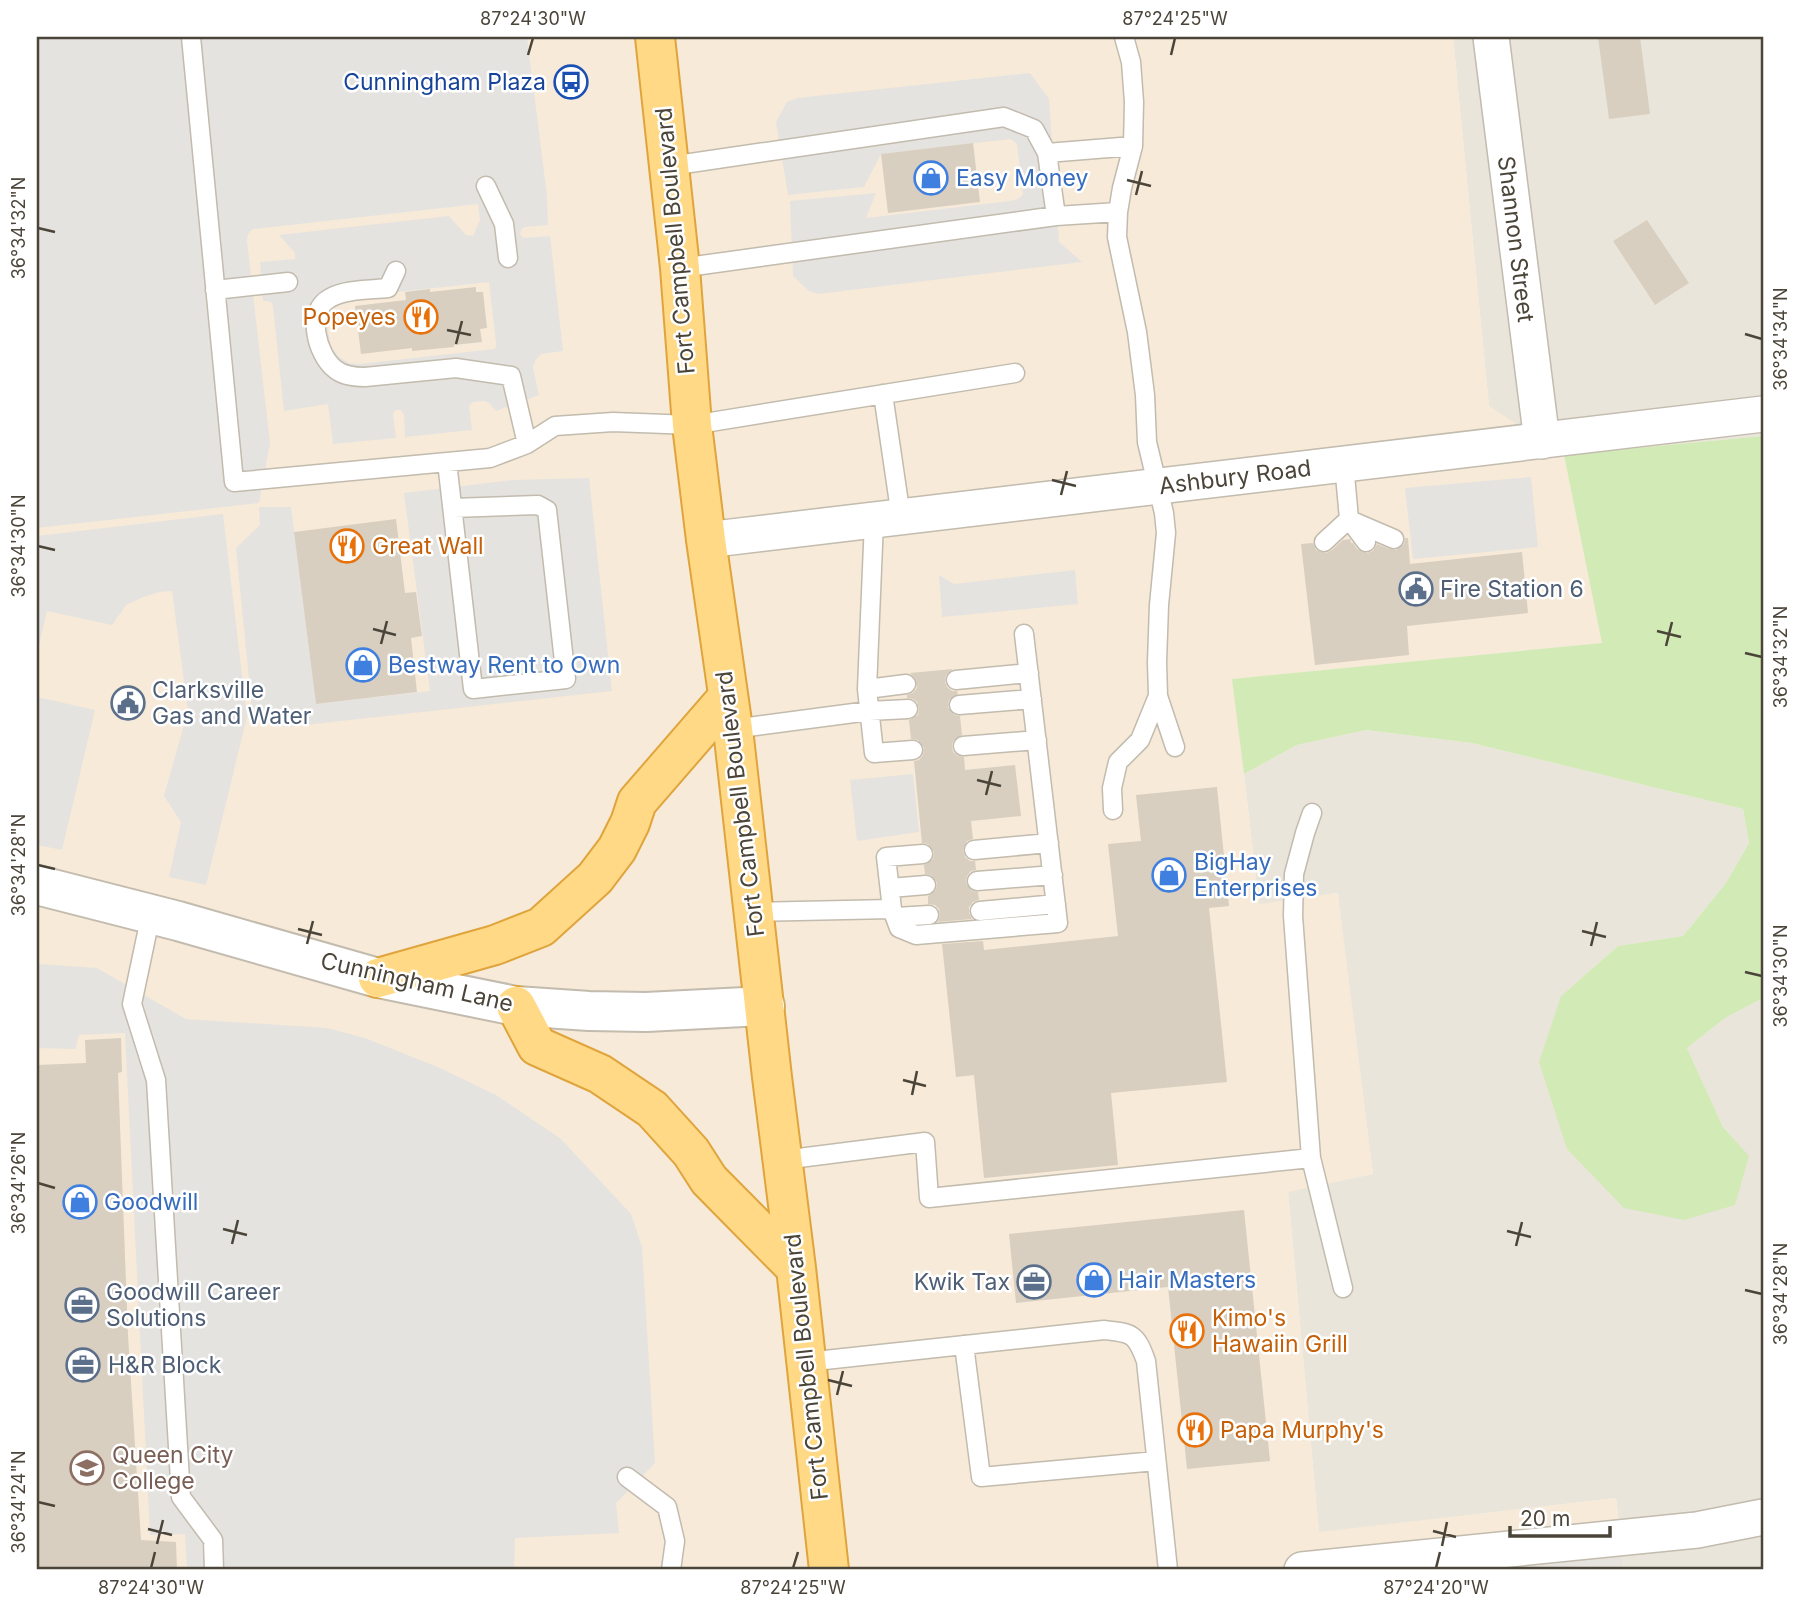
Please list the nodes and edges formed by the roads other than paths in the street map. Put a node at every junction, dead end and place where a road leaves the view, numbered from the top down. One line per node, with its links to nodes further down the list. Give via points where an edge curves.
1 (191, 37): 15 (lane)
2 (655, 37): 7 (highway, Fort Campbell Boulevard)
3 (1124, 37): 5 (lane, via 1131,62)
4 (1491, 37): 20 (street, Shannon Street)
5 (1133, 146): 6 (lane); 9 (lane)
6 (1047, 153): 7 (lane, via 1034,129 1004,117); 10 (lane)
7 (670, 166): 12 (highway, Fort Campbell Boulevard)
8 (486, 186): 11 (lane, via 504,224)
9 (1118, 212): 10 (lane); 24 (lane, via 1117,237 1137,332 1147,442)
10 (1056, 216): 12 (lane)
11 (508, 258)
12 (680, 268): 19 (highway, Fort Campbell Boulevard)
13 (396, 271): 21 (lane, via 388,288 346,293 329,298 320,307 315,322 321,350 336,370 353,377 456,368 511,376)
14 (288, 282): 15 (lane)
15 (215, 290): 22 (lane, via 234,482)
16 (1015, 373): 17 (lane)
17 (883, 394): 19 (lane); 26 (lane)
18 (1763, 414): 20 (street, Ashbury Road)
19 (692, 425): 21 (lane, via 613,422 555,426); 29 (highway, Fort Campbell Boulevard)
20 (1542, 440): 23 (street, Ashbury Road)
21 (527, 444): 22 (lane, via 491,458)
22 (447, 462): 25 (lane)
23 (1344, 464): 24 (street, Ashbury Road); 27 (lane)
24 (1157, 487): 26 (street, Ashbury Road); 37 (lane, via 1166,533)
25 (453, 509): 25 (lane, via 473,689 566,679 547,510 538,505)
26 (888, 519): 29 (street, Ashbury Road); 36 (lane)
27 (1349, 519): 28 (lane); 30 (lane); 31 (lane)
28 (1394, 539)
29 (706, 540): 42 (highway, Fort Campbell Boulevard)
30 (1324, 542)
31 (1366, 542)
32 (1024, 634): 33 (lane)
33 (1029, 673): 34 (lane); 38 (lane)
34 (956, 680)
35 (906, 684): 36 (lane)
36 (867, 688): 41 (lane)
37 (1158, 696): 45 (lane); 47 (lane, via 1140,740 1118,762)
38 (1032, 699): 39 (lane); 43 (lane)
39 (959, 705)
40 (908, 709): 41 (lane)
41 (869, 711): 42 (lane); 46 (lane, via 874,753)
42 (730, 713): 59 (highway, Fort Campbell Boulevard); 63 (highway, via 637,802 617,849 595,878 541,927)
43 (1037, 740): 44 (lane); 49 (lane)
44 (963, 746)
45 (1175, 747)
46 (913, 750)
47 (1113, 810)
48 (1312, 813): 66 (lane, via 1294,874 1293,916)
49 (1049, 844): 50 (lane); 52 (lane)
50 (974, 850)
51 (923, 854): 56 (lane, via 886,857)
52 (1053, 875): 53 (lane); 57 (lane)
53 (977, 881)
54 (37, 885): 61 (street, Cunningham Lane)
55 (926, 885): 56 (lane)
56 (890, 888): 60 (lane)
57 (1056, 904): 58 (lane); 60 (lane, via 1058,923 916,935 899,928)
58 (980, 911)
59 (754, 912): 60 (lane); 65 (highway, Fort Campbell Boulevard)
60 (894, 913): 62 (lane)
61 (152, 914): 63 (street, Cunningham Lane); 75 (lane, via 132,1004 156,1080 180,1497 213,1540)
62 (929, 915)
63 (378, 978): 64 (street, Cunningham Lane)
64 (516, 1006): 65 (street, Cunningham Lane, via 589,1012); 68 (highway, via 537,1045 600,1074 652,1109 709,1180)
65 (765, 1006): 67 (highway, Fort Campbell Boulevard)
66 (1311, 1158): 67 (lane, via 929,1198 925,1142); 69 (lane)
67 (783, 1160): 68 (highway, Fort Campbell Boulevard)
68 (796, 1268): 71 (highway, Fort Campbell Boulevard)
69 (1343, 1288)
70 (964, 1345): 71 (lane); 72 (lane, via 1104,1330 1126,1332 1139,1341 1146,1361); 72 (lane, via 981,1477)
71 (806, 1362): 77 (highway, Fort Campbell Boulevard)
72 (1156, 1461): 78 (lane)
73 (627, 1478): 76 (lane, via 667,1507 675,1542)
74 (1763, 1517): 79 (street, via 1697,1530)
75 (214, 1570)
76 (671, 1570)
77 (829, 1570)
78 (1168, 1570)
79 (1302, 1570)

